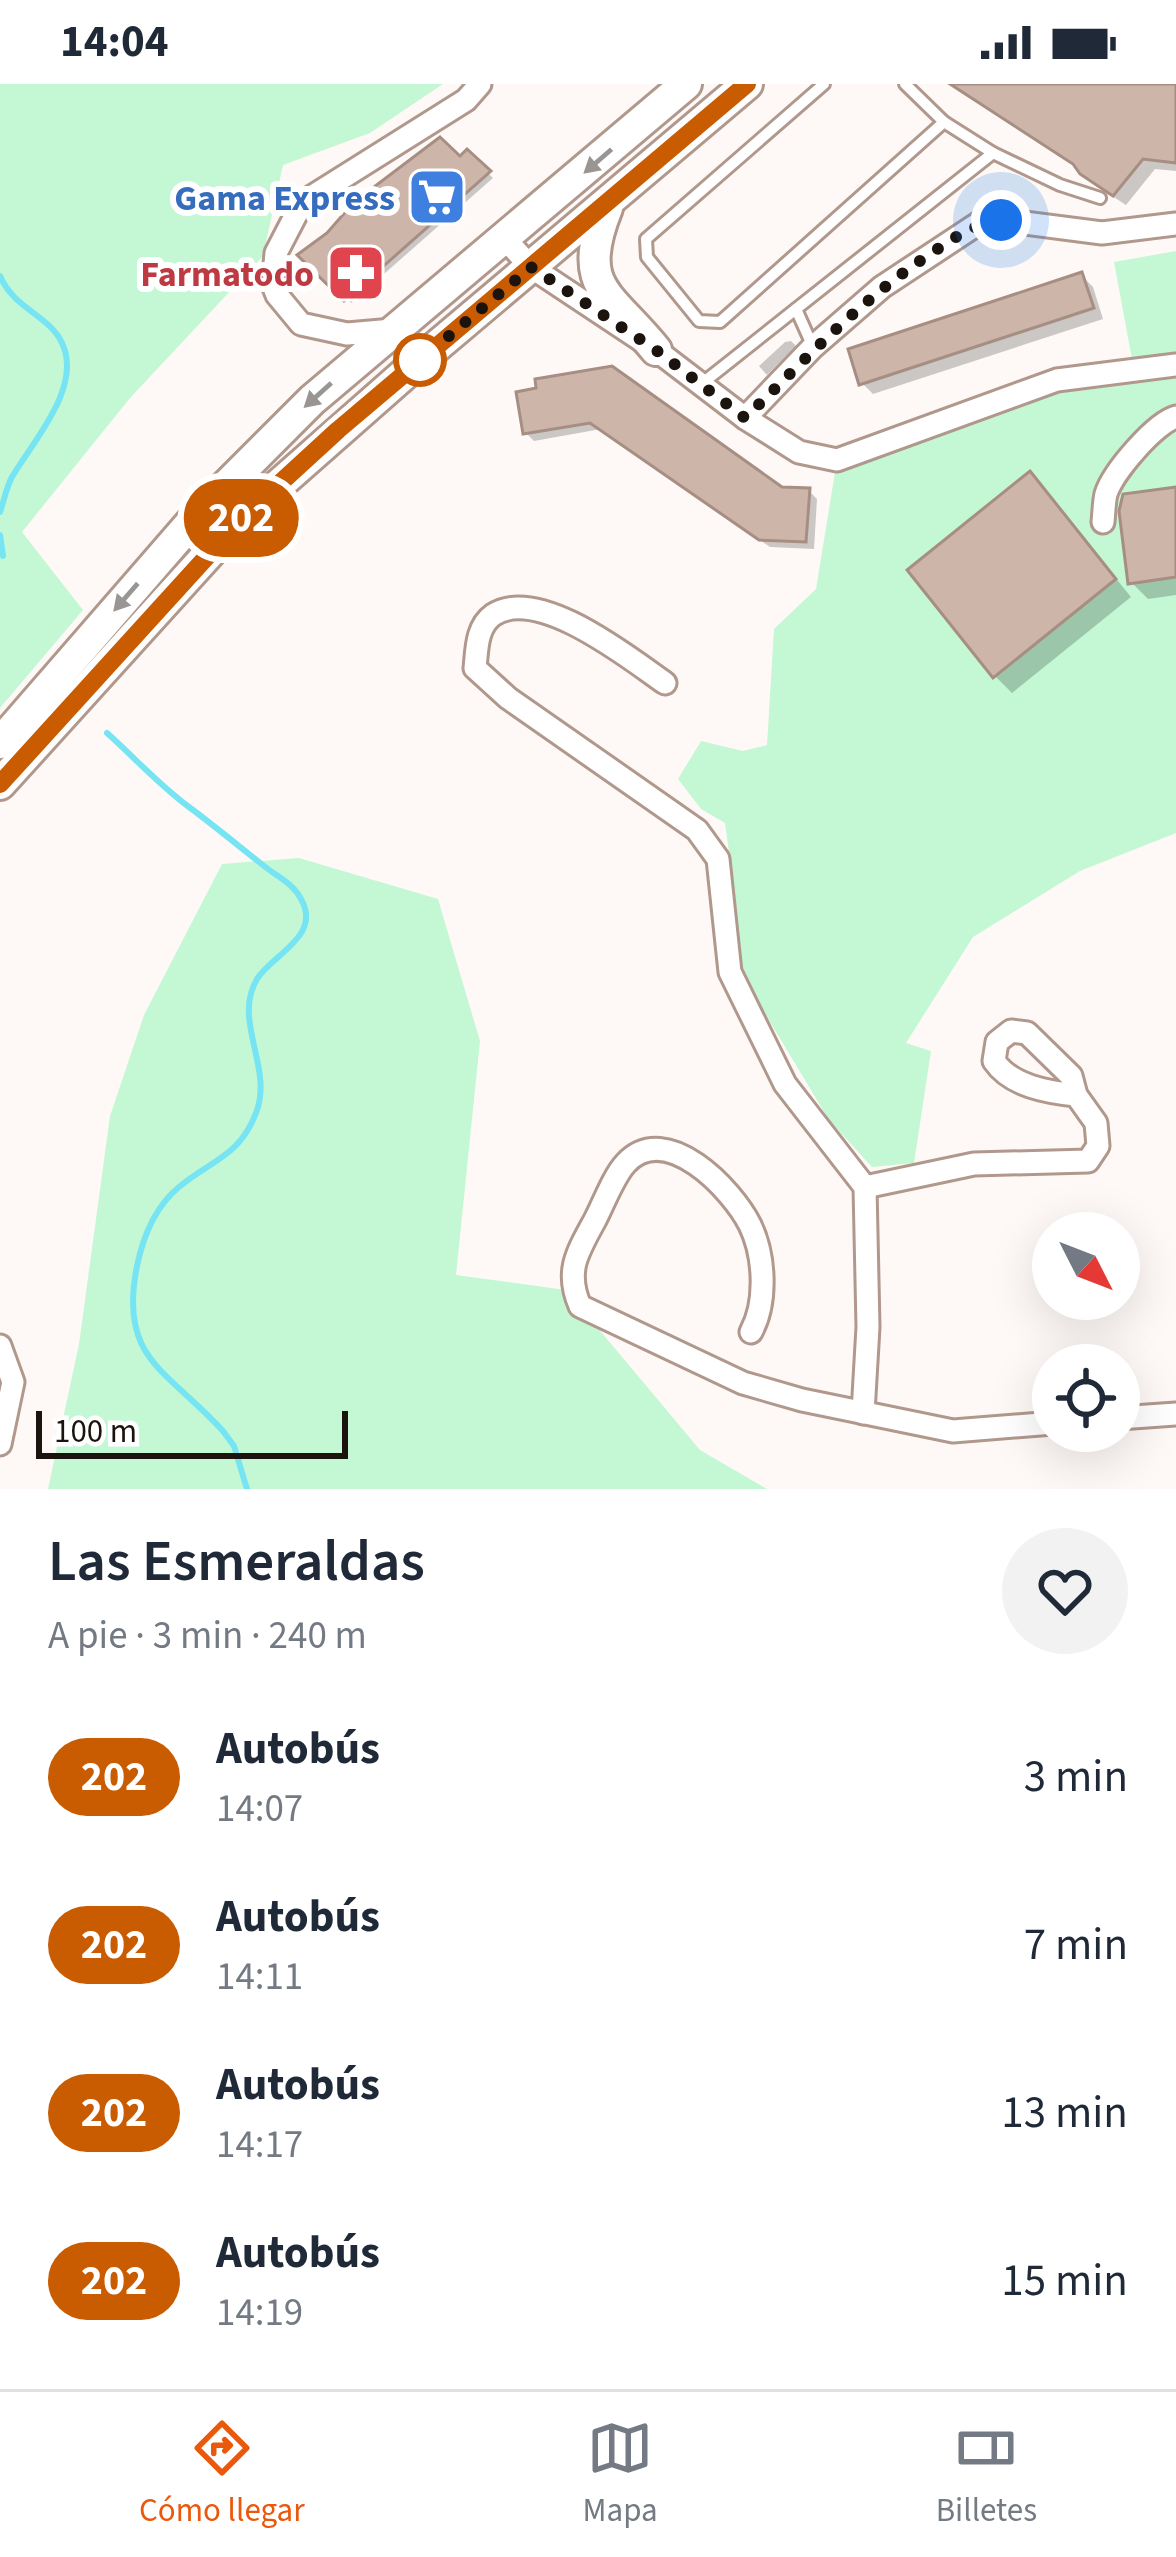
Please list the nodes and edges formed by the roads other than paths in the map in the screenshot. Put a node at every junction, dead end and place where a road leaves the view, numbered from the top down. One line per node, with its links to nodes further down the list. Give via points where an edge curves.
1 (480, 84): 14 (street, via 302,203 276,254 273,285 301,324 347,334)
2 (686, 84): 11 (main road, one-way to 11)
3 (747, 84): 9 (main road)
4 (824, 84): 6 (lane, via 646,239 646,257 699,321 720,322)
5 (905, 84): 6 (lane)
6 (944, 122): 7 (lane)
7 (993, 152): 8 (lane); 13 (lane)
8 (1100, 197)
9 (608, 203): 12 (main road); 16 (main road, via 593,273)
10 (1176, 224): 15 (street, via 1102,233 979,223 882,287)
11 (505, 239): 12 (street); 14 (main road)
12 (531, 267): 16 (street); 24 (main road, via 242,518)
13 (796, 309): 15 (lane); 18 (lane)
14 (394, 330): 23 (main road, one-way to 23, via 203,509)
15 (813, 347): 20 (street)
16 (656, 350): 18 (street)
17 (1176, 365): 20 (street, via 1057,380 838,460 799,452)
18 (698, 386): 20 (street)
19 (1176, 417): 21 (street, via 1155,428 1113,482)
20 (745, 418)
21 (1102, 522)
22 (665, 683): 26 (street, via 549,613 493,615 478,635 475,668 697,830 718,859 730,972 785,1084)
23 (0, 743)
24 (0, 784)
25 (1076, 1095): 26 (street, via 1096,1123 1098,1146 1088,1160 974,1164)
26 (865, 1187): 29 (street)
27 (751, 1332): 29 (street, via 762,1312 750,1225 706,1170 680,1152 654,1150 627,1161 578,1252 570,1283 580,1306 742,1383)
28 (0, 1346): 33 (street, via 14,1382)
29 (863, 1413): 32 (street, via 952,1431)
30 (1176, 1414): 31 (street)
31 (1140, 1417)
32 (1032, 1425)
33 (0, 1444)

